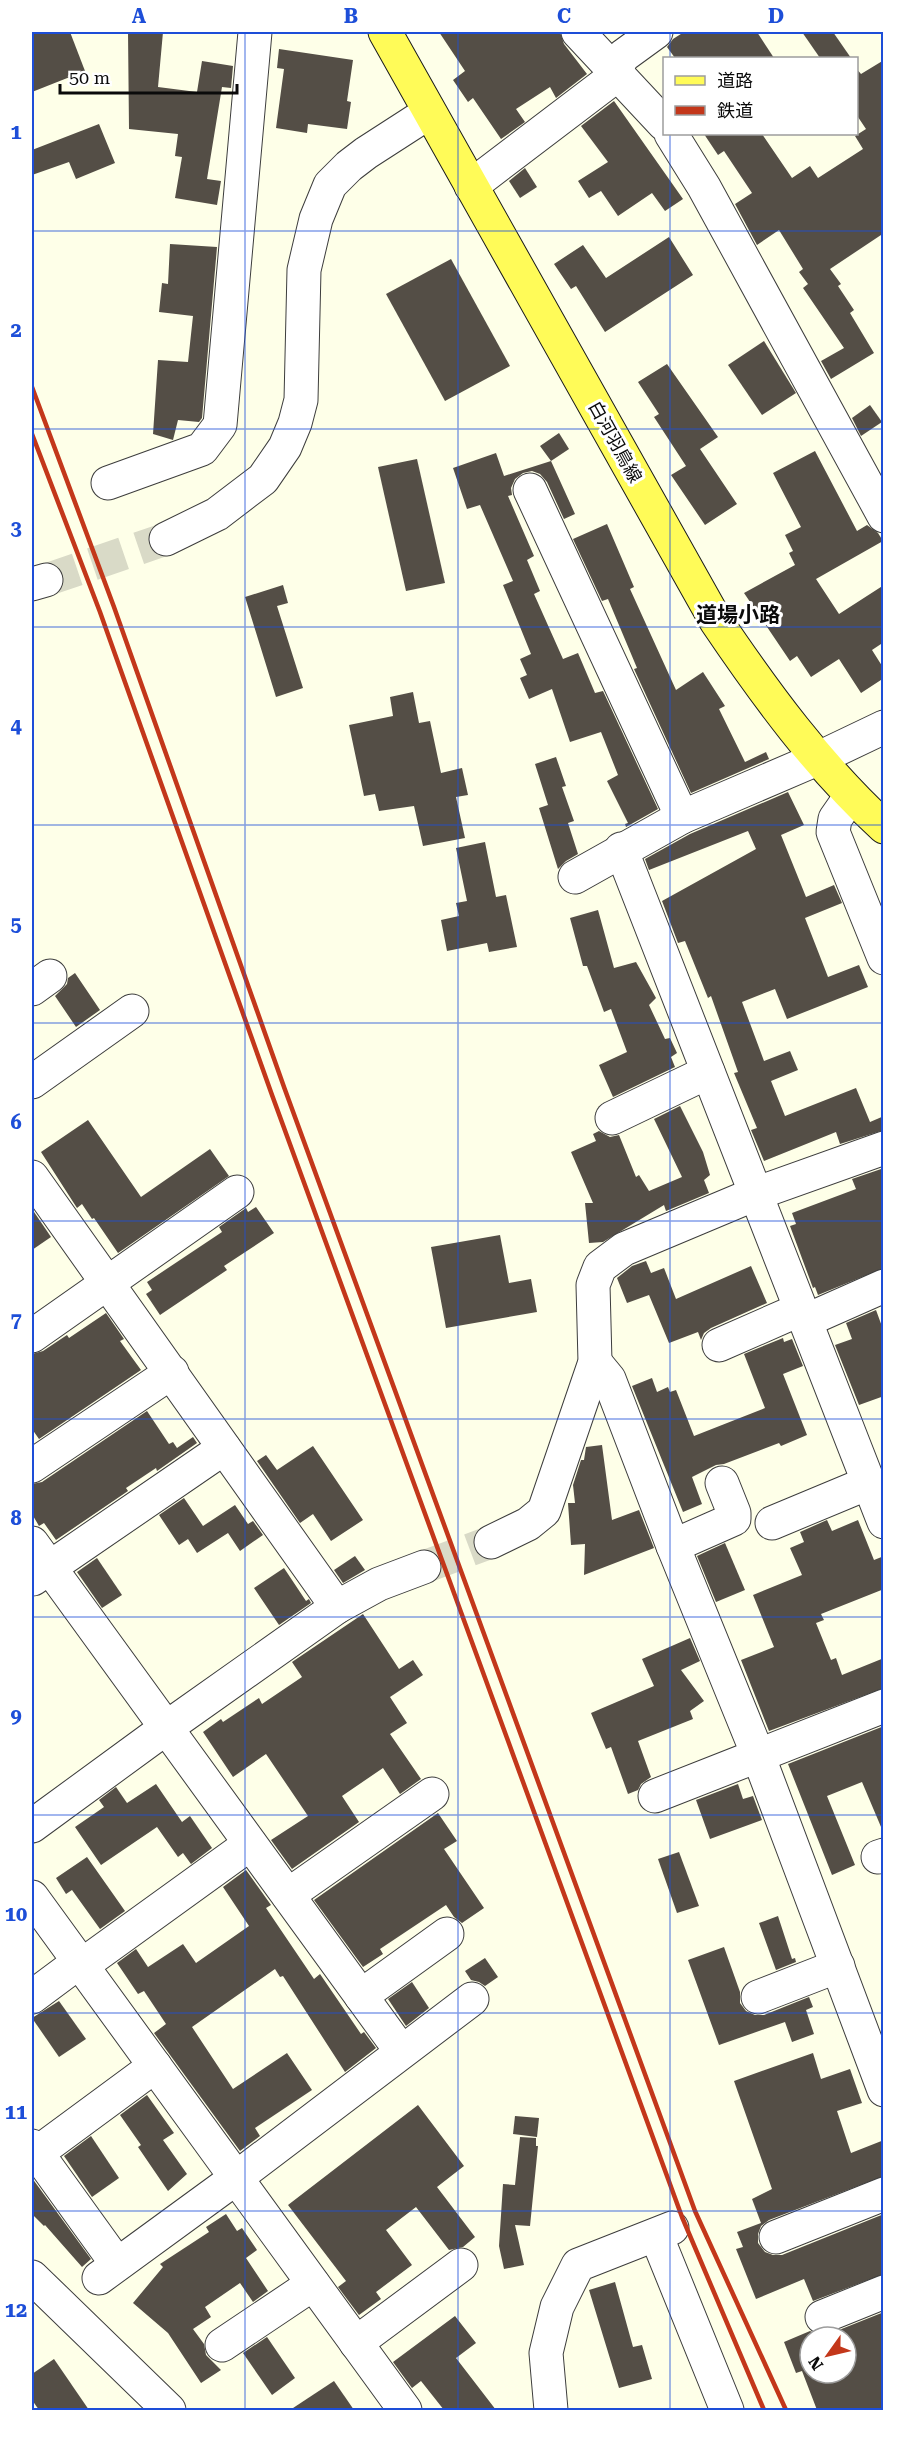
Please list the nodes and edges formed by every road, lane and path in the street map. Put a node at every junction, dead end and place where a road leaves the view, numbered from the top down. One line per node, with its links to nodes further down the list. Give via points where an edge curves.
1 (255, 32): 10 (street, via 220,425 202,449)
2 (384, 32): 6 (main road, 白河羽鳥線)
3 (578, 32): 5 (street)
4 (656, 32): 5 (street, via 623,56)
5 (616, 71): 7 (street); 9 (street, via 609,81)
6 (428, 113): 9 (main road, 白河羽鳥線); 13 (street, via 358,160 330,185 316,219 304,270 301,400 285,447 263,479 217,514)
7 (663, 123)
8 (672, 135): 12 (street)
9 (471, 186): 15 (main road, 白河羽鳥線, via 716,621)
10 (108, 483)
11 (530, 490): 17 (street)
12 (882, 509)
13 (166, 539)
14 (884, 727): 15 (street)
15 (817, 759): 16 (main road, 白河羽鳥線); 17 (street)
16 (851, 796): 18 (main road, 白河羽鳥線); 21 (street, via 835,819 833,832)
17 (682, 817): 19 (street)
18 (884, 826)
19 (621, 849): 20 (street); 23 (street)
20 (575, 877)
21 (884, 958)
22 (132, 1011): 24 (street)
23 (708, 1072): 25 (street); 29 (street)
24 (32, 1082)
25 (612, 1118)
26 (884, 1148): 29 (street)
27 (32, 1177): 30 (street)
28 (237, 1192): 30 (street)
29 (755, 1194): 32 (street); 35 (street, via 624,1249 600,1268 593,1285)
30 (106, 1282): 33 (street); 36 (street)
31 (884, 1286): 32 (street)
32 (803, 1315): 34 (street); 40 (street)
33 (32, 1336)
34 (719, 1345)
35 (596, 1362): 43 (street, via 544,1511 528,1524); 44 (street, via 609,1379)
36 (172, 1372): 37 (street); 38 (street)
37 (224, 1448): 45 (street); 47 (street)
38 (32, 1466)
39 (722, 1483): 44 (street, via 734,1519)
40 (868, 1483): 41 (street); 42 (street)
41 (884, 1522)
42 (772, 1523)
43 (491, 1542)
44 (673, 1546): 50 (street)
45 (37, 1563): 49 (street)
46 (424, 1567): 47 (street, via 379,1584)
47 (337, 1607): 49 (street)
48 (884, 1706): 50 (street)
49 (166, 1728): 53 (street); 54 (street)
50 (758, 1755): 52 (street); 59 (street)
51 (432, 1794): 55 (street)
52 (655, 1796)
53 (32, 1826)
54 (250, 1844): 55 (street); 58 (street)
55 (288, 1895): 60 (street)
56 (32, 1897): 58 (street)
57 (447, 1934): 60 (street)
58 (80, 1964): 61 (street); 65 (street)
59 (838, 1966): 62 (street); 66 (street)
60 (361, 1995): 64 (street)
61 (32, 1997)
62 (759, 1997)
63 (472, 1999): 64 (street)
64 (401, 2050): 68 (street)
65 (155, 2067): 67 (street); 68 (street)
66 (884, 2090)
67 (34, 2149): 68 (street, via 108,2271)
68 (236, 2178): 73 (street)
69 (884, 2194): 70 (street)
70 (776, 2237)
71 (461, 2265): 76 (street)
72 (32, 2277): 78 (street)
73 (313, 2284): 76 (street); 77 (street)
74 (884, 2292): 75 (street)
75 (822, 2317)
76 (357, 2343): 79 (street)
77 (222, 2345)
78 (169, 2410)
79 (405, 2410)
80 (551, 2410): 81 (street, via 546,2353 557,2307 578,2265 664,2232)
81 (727, 2410)

